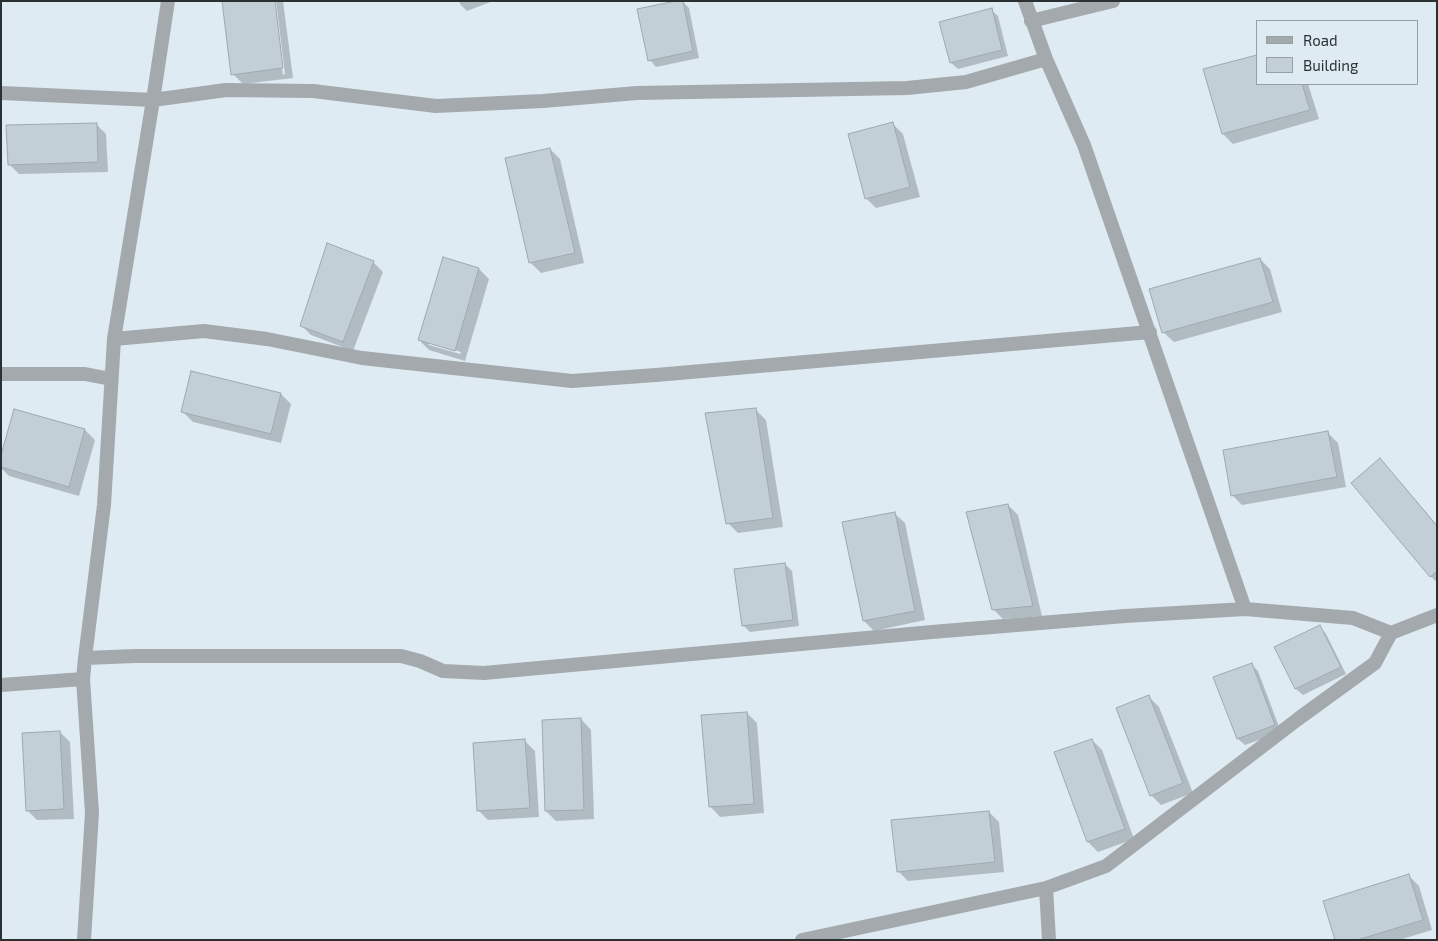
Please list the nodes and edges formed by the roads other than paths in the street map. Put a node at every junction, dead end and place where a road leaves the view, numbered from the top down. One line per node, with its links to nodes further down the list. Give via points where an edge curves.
1 (168, 1): 7 (street)
2 (1025, 1): 4 (street)
3 (1113, 1): 4 (street)
4 (1031, 21): 5 (street)
5 (1046, 59): 7 (street, via 966,82 907,88 637,93 436,106 304,91 226,90); 8 (street, via 1084,145)
6 (1, 93): 7 (street)
7 (153, 100): 9 (street)
8 (1150, 332): 9 (street, via 572,381 362,358 267,339 204,332); 12 (street)
9 (114, 339): 11 (street)
10 (1, 374): 11 (street, via 85,374)
11 (111, 379): 15 (street, via 104,505)
12 (1245, 609): 14 (street, via 1353,618); 15 (street, via 941,631 484,673 442,671 420,660 401,656)
13 (1437, 615): 14 (street)
14 (1391, 634): 18 (street, via 1375,663 1106,866)
15 (85, 658): 16 (street)
16 (83, 679): 17 (street); 19 (street, via 92,813)
17 (1, 685)
18 (1046, 888): 20 (street); 21 (street)
19 (84, 940)
20 (802, 940)
21 (1049, 940)

